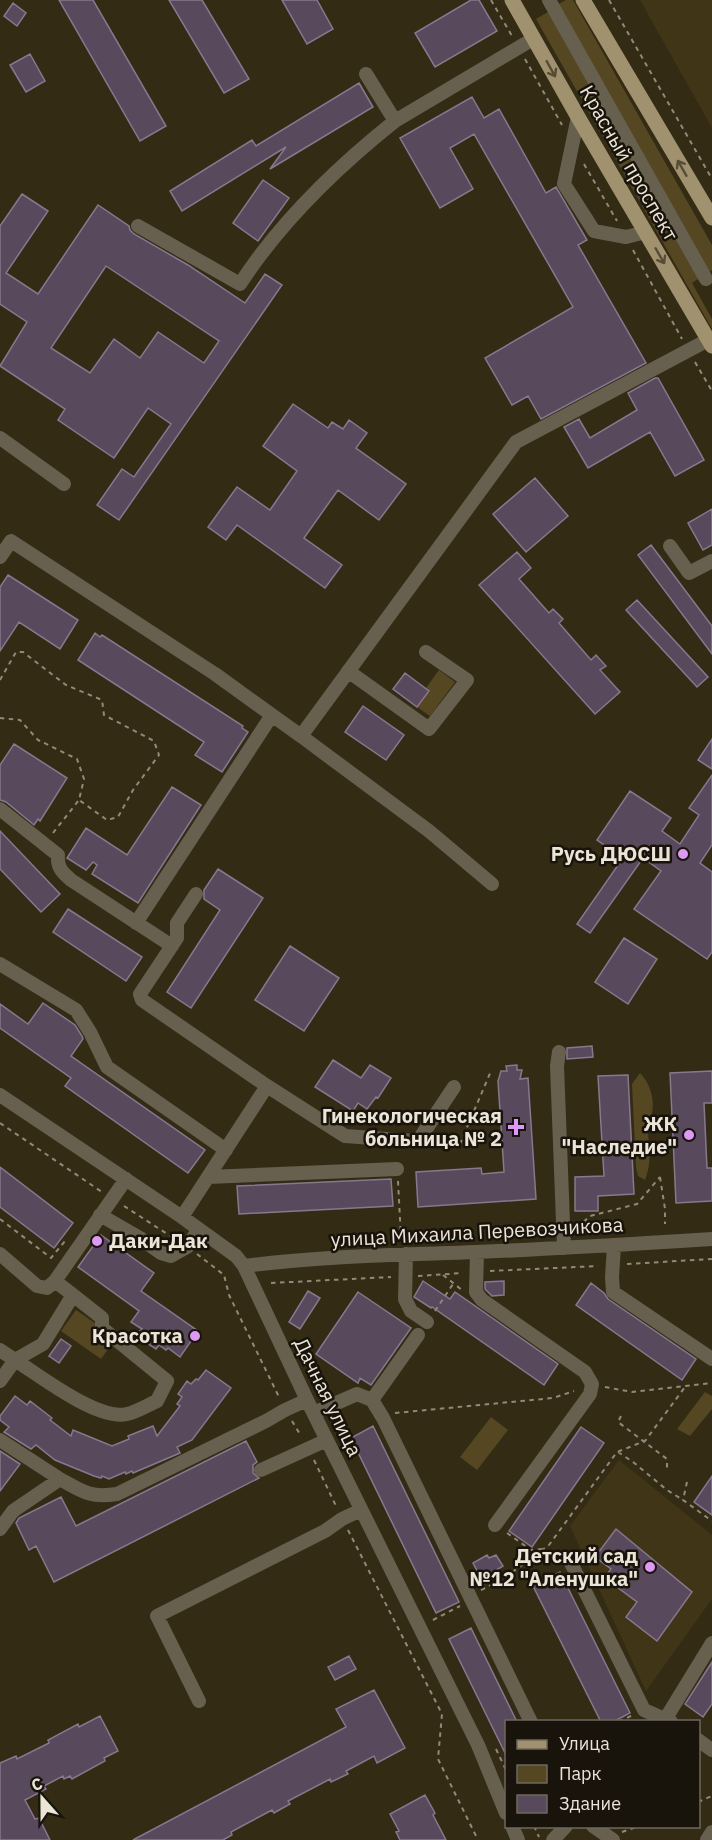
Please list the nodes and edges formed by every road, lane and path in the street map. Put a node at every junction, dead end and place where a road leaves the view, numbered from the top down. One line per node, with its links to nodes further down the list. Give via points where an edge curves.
1 (491, 0): 7 (path)
2 (512, 0): 6 (main road, Красный проспект)
3 (549, 0): 17 (street)
4 (584, 0): 13 (main road, one-way to 4)
5 (609, 0): 12 (path)
6 (534, 39): 7 (street); 9 (main road, Красный проспект, one-way to 9)
7 (519, 47): 10 (street); 11 (path)
8 (366, 74): 10 (street)
9 (578, 117): 11 (street); 15 (main road, Красный проспект)
10 (395, 121): 14 (street, via 314,192 240,284)
11 (573, 145): 16 (path); 16 (street, via 564,184 594,231)
12 (712, 179)
13 (712, 218)
14 (138, 226)
15 (646, 232): 16 (street); 18 (main road, Красный проспект, one-way to 18)
16 (626, 237): 19 (path)
17 (706, 279)
18 (711, 342): 19 (street)
19 (688, 351): 20 (path); 27 (street, via 516,442)
20 (712, 391)
21 (0, 438): 22 (street)
22 (64, 484)
23 (670, 546): 25 (street, via 689,573)
24 (0, 557): 29 (street, via 11,541 215,674)
25 (712, 561)
26 (426, 652): 27 (street, via 467,680 429,729)
27 (348, 671): 31 (street)
28 (0, 680): 32 (path, via 16,652 24,652 66,685 102,700 104,716 154,741 159,755 132,790 118,818 107,820)
29 (272, 716): 31 (street); 37 (street)
30 (0, 717): 32 (path, via 20,720 38,740 77,759 84,779)
31 (301, 736): 35 (street, via 429,831)
32 (79, 800): 34 (path)
33 (0, 809): 34 (street)
34 (45, 844): 37 (street, via 58,855 61,872)
35 (492, 884)
36 (196, 894): 38 (street, via 177,923 178,936)
37 (135, 923): 38 (street)
38 (172, 946): 42 (street, via 140,994 142,1000)
39 (0, 964): 46 (street, via 76,1010 107,1067)
40 (559, 1052): 60 (street)
41 (491, 1071): 45 (path)
42 (267, 1086): 43 (street, via 345,1136 405,1135 416,1141); 46 (street)
43 (453, 1087)
44 (0, 1095): 49 (street, Дачная улица)
45 (460, 1144)
46 (226, 1150): 48 (street)
47 (397, 1169): 48 (street); 56 (path)
48 (208, 1178): 51 (street)
49 (126, 1179): 50 (street); 51 (street, Дачная улица)
50 (100, 1215): 55 (street, via 171,1256 187,1247); 66 (street)
51 (182, 1217): 55 (street, Дачная улица)
52 (0, 1219): 58 (path, via 51,1258)
53 (665, 1224): 54 (path, via 660,1178 637,1204 590,1216)
54 (577, 1228)
55 (199, 1229): 64 (street, Дачная улица)
56 (401, 1238)
57 (712, 1239): 59 (street, улица Михаила Перевозчикова)
58 (65, 1240)
59 (614, 1246): 60 (street, улица Михаила Перевозчикова); 73 (street, via 614,1292)
60 (564, 1248): 61 (street, улица Михаила Перевозчикова)
61 (477, 1252): 63 (street, улица Михаила Перевозчикова); 68 (street)
62 (0, 1254): 66 (street, via 37,1286 47,1288)
63 (406, 1254): 64 (street, улица Михаила Перевозчикова); 70 (street, via 405,1299 411,1311)
64 (244, 1266): 79 (street, Дачная улица)
65 (443, 1275): 67 (path)
66 (55, 1281): 69 (street)
67 (453, 1284): 68 (path, via 467,1293); 70 (path)
68 (476, 1292): 77 (street, via 585,1372)
69 (73, 1295): 74 (street, via 43,1344); 74 (street, via 102,1318 102,1328 167,1381 157,1401 126,1415 100,1412)
70 (427, 1322)
71 (418, 1335): 80 (street)
72 (0, 1350): 74 (street)
73 (712, 1359)
74 (15, 1360): 75 (street)
75 (0, 1381)
76 (712, 1383): 78 (path)
77 (592, 1384): 78 (path, via 632,1392); 82 (path, via 553,1398); 95 (street, via 590,1394)
78 (685, 1386): 86 (path)
79 (307, 1400): 81 (street, Дачная улица); 90 (street, via 117,1494 89,1495)
80 (372, 1400): 81 (street, via 357,1394); 82 (street)
81 (314, 1413): 85 (street, Дачная улица)
82 (381, 1414): 99 (street)
83 (621, 1416): 86 (path, via 618,1422)
84 (0, 1440): 90 (street)
85 (327, 1440): 89 (street); 93 (street, Дачная улица)
86 (645, 1441): 87 (path); 88 (path, via 667,1460)
87 (617, 1452): 92 (path); 97 (path, via 549,1545)
88 (667, 1468)
89 (261, 1470)
90 (60, 1479): 96 (street, via 13,1511)
91 (687, 1482): 92 (path)
92 (683, 1500): 94 (path)
93 (361, 1510): 102 (street, via 157,1616); 107 (street, Дачная улица, via 478,1745)
94 (712, 1521)
95 (495, 1524): 97 (path, via 531,1550)
96 (0, 1529)
97 (542, 1549): 98 (path); 99 (path)
98 (568, 1559): 104 (street, via 644,1710)
99 (472, 1598): 100 (path); 103 (street)
100 (433, 1620)
101 (712, 1643): 104 (street)
102 (199, 1701)
103 (530, 1720)
104 (668, 1720)
105 (700, 1741): 106 (street)
106 (712, 1750)
107 (505, 1809)
108 (565, 1828): 111 (street)
109 (595, 1828): 112 (street)
110 (712, 1832): 113 (street)
111 (553, 1840)
112 (613, 1840)
113 (706, 1840)

